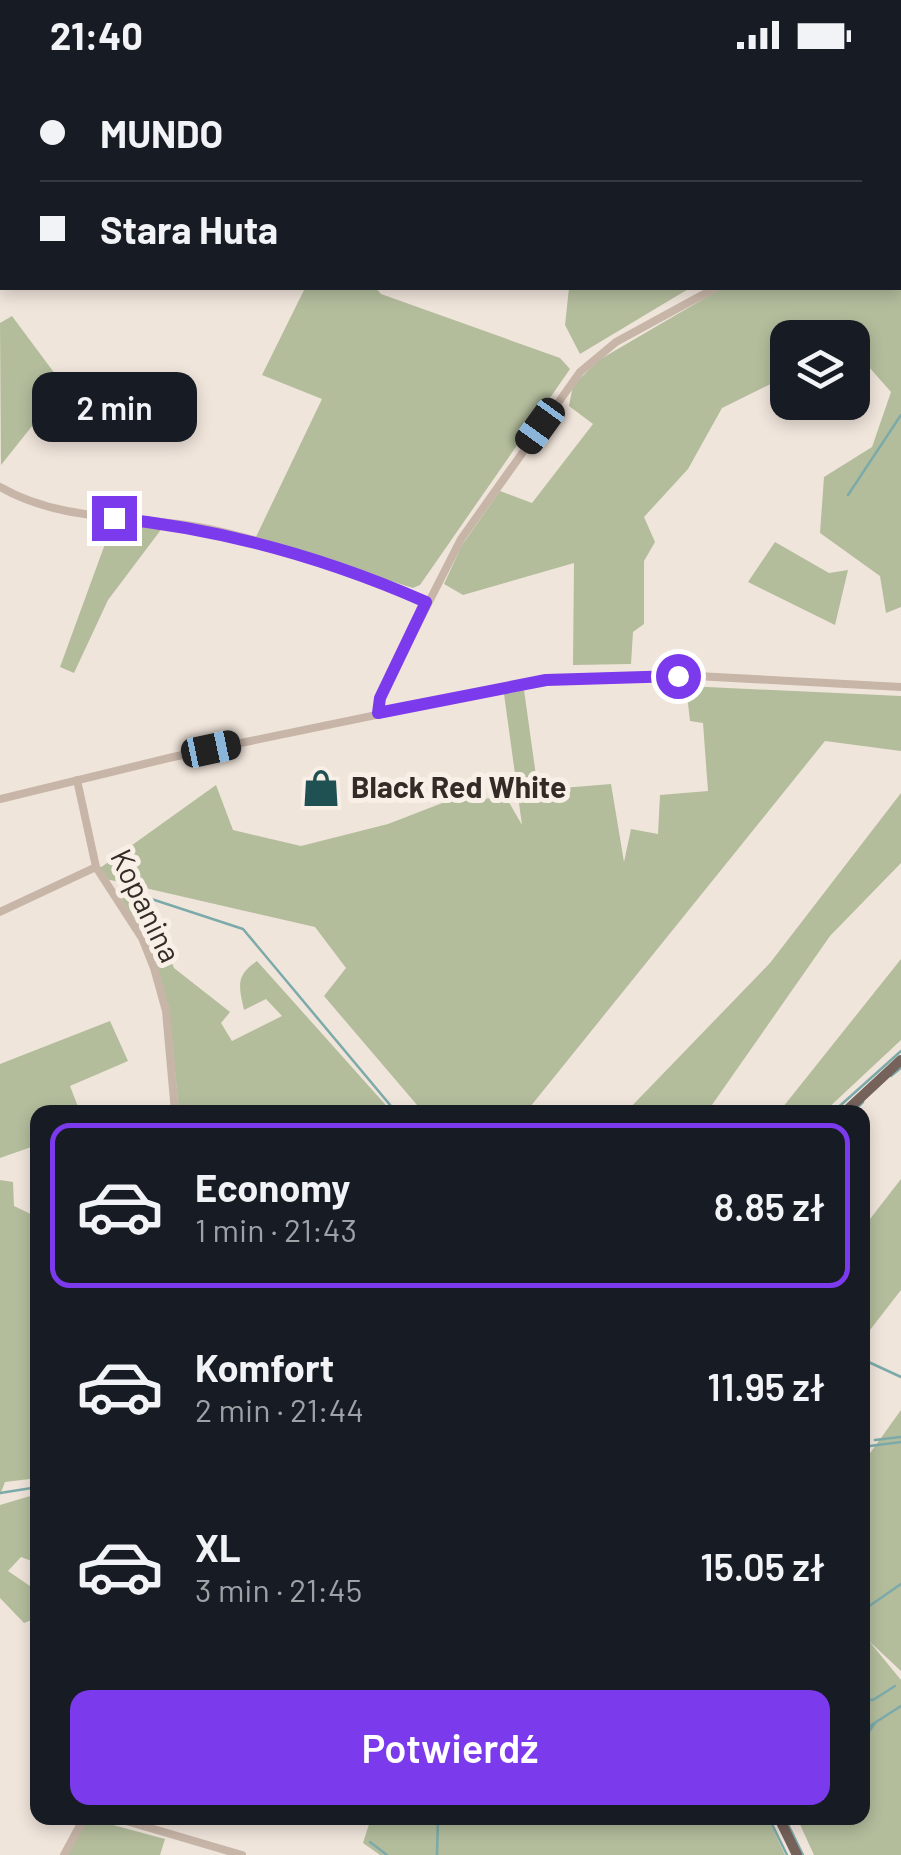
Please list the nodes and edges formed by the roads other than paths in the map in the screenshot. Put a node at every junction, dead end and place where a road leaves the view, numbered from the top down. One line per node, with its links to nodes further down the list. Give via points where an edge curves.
1 (710, 290): 3 (street, via 616,342 580,372 478,512)
2 (0, 487): 3 (street, via 53,509 248,538)
3 (426, 602): 5 (street)
4 (901, 686): 5 (street, via 582,677)
5 (378, 713): 6 (street)
6 (77, 780): 7 (street); 8 (street, Kopanina)
7 (0, 799)
8 (96, 867): 9 (street); 11 (street, Kopanina, via 155,971)
9 (0, 912)
10 (901, 1060): 12 (main road)
11 (175, 1105)
12 (853, 1105)
13 (80, 1825): 16 (street)
14 (140, 1825): 17 (street)
15 (783, 1825): 18 (main road)
16 (64, 1855)
17 (242, 1855)
18 (797, 1855)

